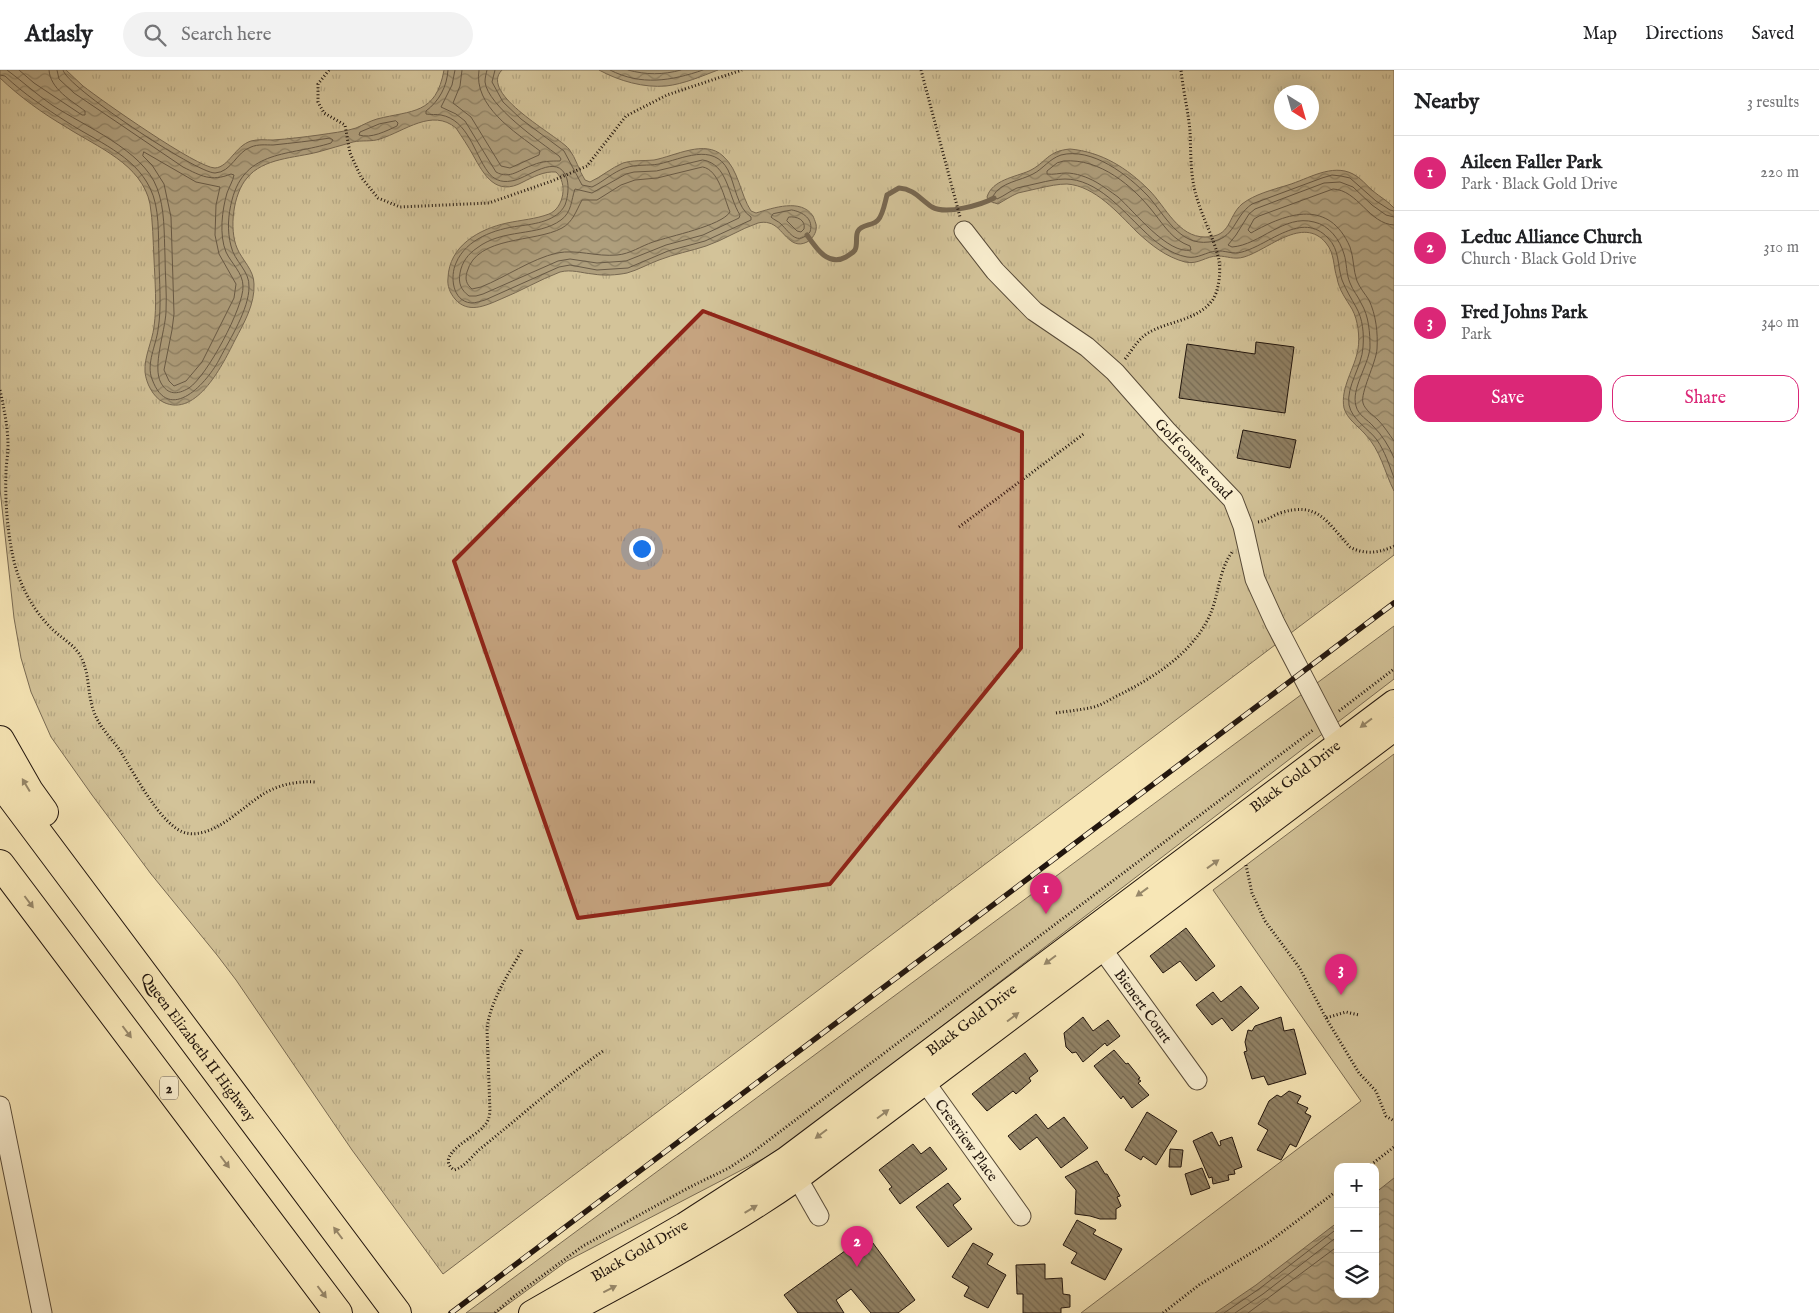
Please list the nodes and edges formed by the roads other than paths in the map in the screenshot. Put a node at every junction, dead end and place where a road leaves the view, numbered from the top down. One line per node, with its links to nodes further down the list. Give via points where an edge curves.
1 (962, 225): 5 (street, Golf course road, via 995,272 1034,311 1115,372 1233,500 1240,514 1255,579)
2 (1394, 702): 5 (main road, Black Gold Drive, one-way to 5)
3 (1394, 729): 9 (main road, Black Gold Drive, one-way to 3)
4 (0, 740): 10 (highway, one-way to 4, via 91,880 29,791)
5 (1338, 744): 8 (main road, Black Gold Drive, one-way to 8)
6 (0, 782): 10 (highway, Queen Elizabeth II Highway)
7 (0, 864): 19 (highway, 2, one-way to 19)
8 (1089, 931): 9 (street, Bienert Court); 11 (main road, Black Gold Drive, one-way to 11)
9 (1103, 950): 11 (main road, Black Gold Drive, one-way to 9); 12 (street, Bienert Court)
10 (145, 974): 20 (highway, Queen Elizabeth II Highway, one-way to 10)
11 (918, 1073): 14 (main road, Black Gold Drive); 16 (street, Crestview Place)
12 (1197, 1080)
13 (0, 1106): 18 (street)
14 (792, 1169): 15 (street); 17 (main road, Black Gold Drive, via 684,1225)
15 (819, 1216)
16 (1021, 1216)
17 (578, 1305): 21 (main road, Black Gold Drive)
18 (42, 1313)
19 (338, 1313)
20 (397, 1313)
21 (531, 1313)

